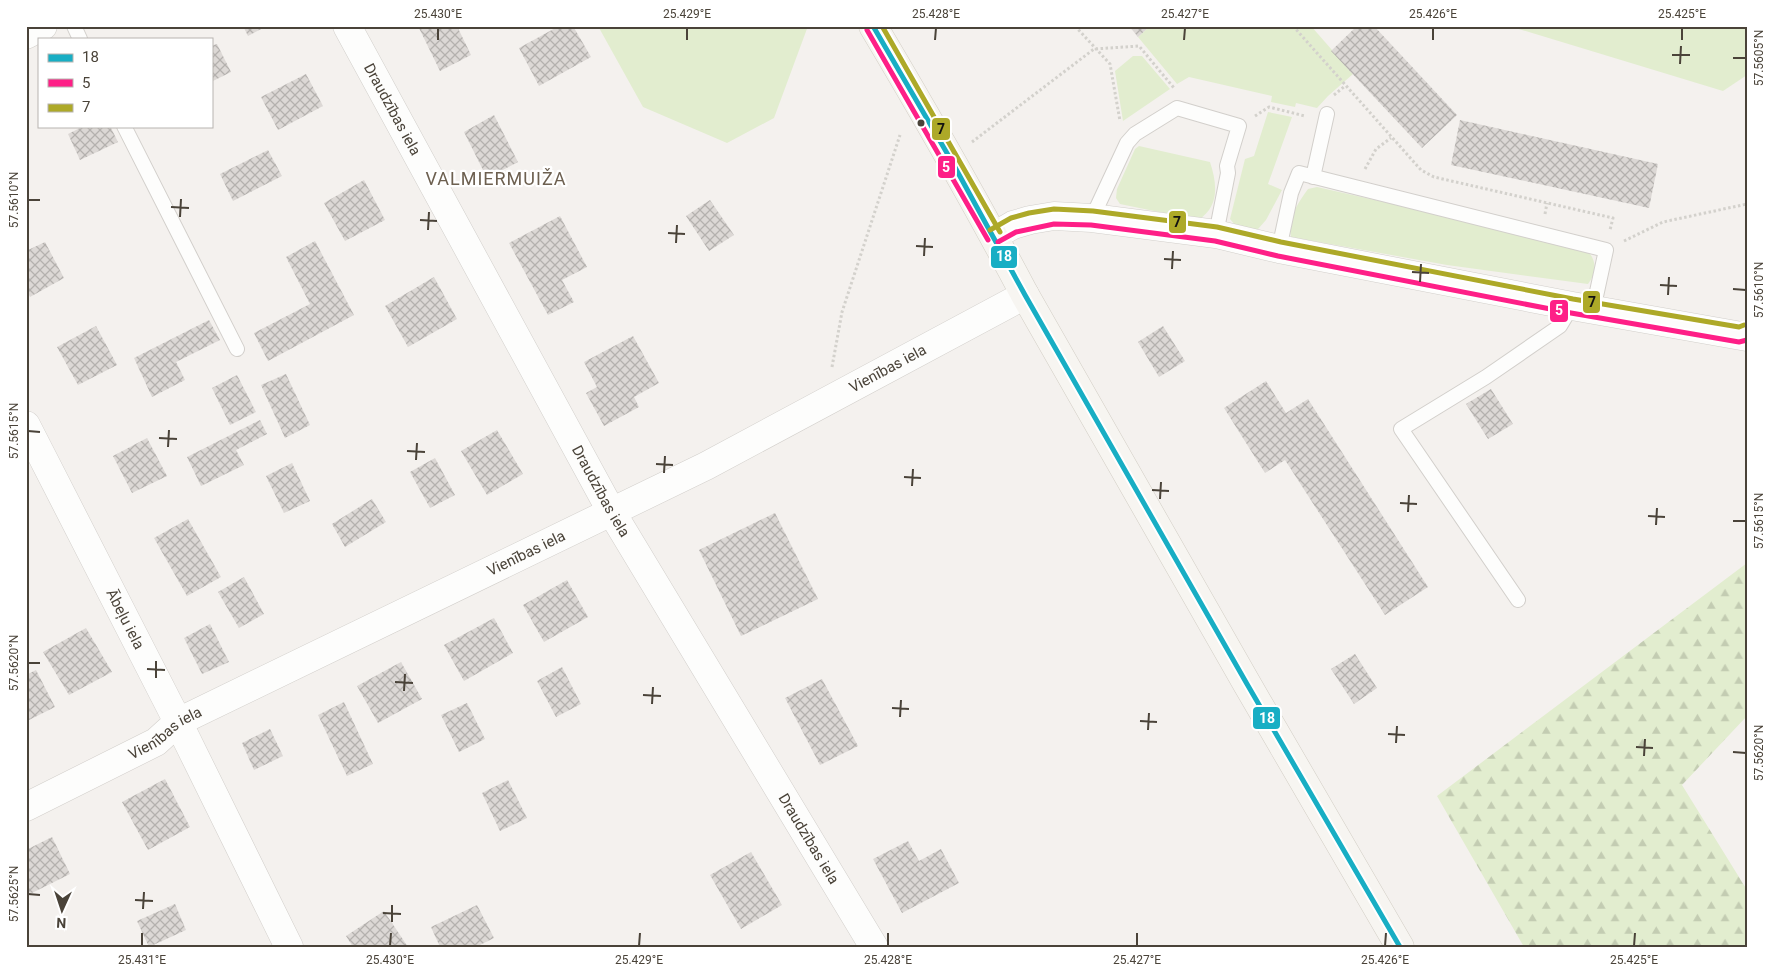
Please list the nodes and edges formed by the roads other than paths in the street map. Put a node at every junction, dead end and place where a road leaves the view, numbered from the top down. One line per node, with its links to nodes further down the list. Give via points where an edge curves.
1 (43, 26): 5 (street)
2 (74, 26): 6 (lane)
3 (347, 26): 19 (street, Draudzības iela)
4 (873, 26): 12 (main road)
5 (26, 35)
6 (80, 38)
7 (1326, 118): 9 (lane)
8 (125, 128): 17 (lane)
9 (1313, 177): 13 (lane, via 1299,173 1291,193); 15 (lane, via 1606,250)
10 (1092, 218): 11 (street); 11 (lane, via 1127,143 1135,134 1177,108 1239,126 1227,166); 12 (street, via 1054,216 1030,220)
11 (1216, 234): 13 (street)
12 (994, 236): 14 (main road)
13 (1279, 249): 15 (street)
14 (1025, 295): 19 (street, Vienības iela, via 706,466); 25 (main road)
15 (1582, 308): 16 (street); 20 (lane, via 1486,377 1401,429)
16 (1744, 335)
17 (237, 349)
18 (26, 425): 21 (street, Ābeļu iela)
19 (611, 511): 21 (street, Vienības iela); 24 (street, Draudzības iela)
20 (1518, 600)
21 (178, 722): 22 (street, Vienības iela, via 156,742); 23 (street, Ābeļu iela)
22 (26, 807)
23 (289, 947)
24 (874, 947)
25 (1400, 947)

